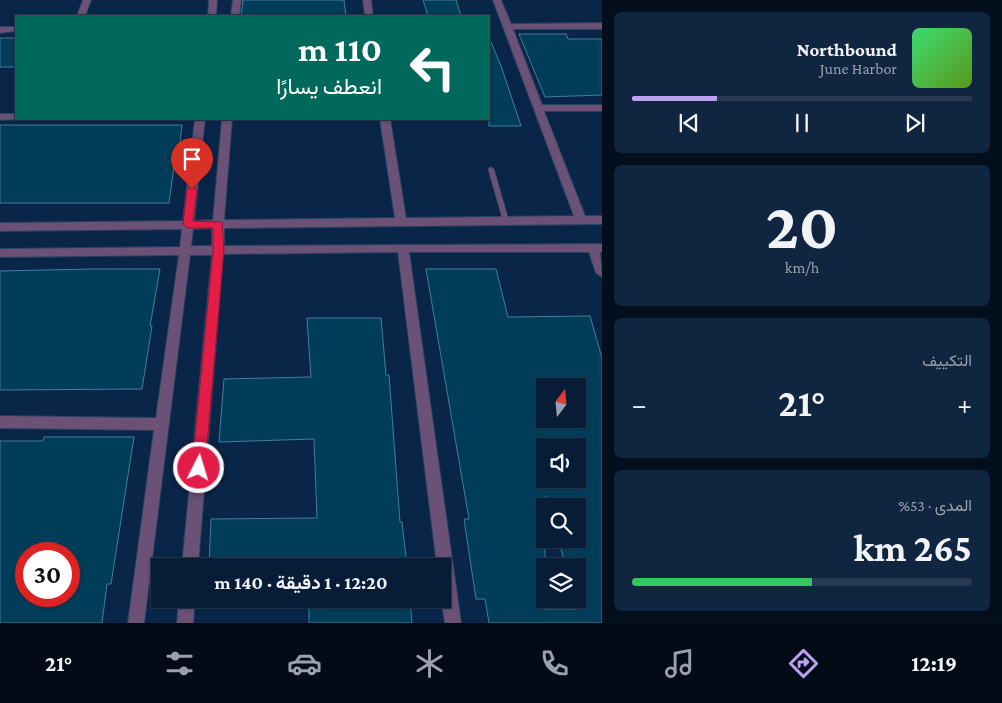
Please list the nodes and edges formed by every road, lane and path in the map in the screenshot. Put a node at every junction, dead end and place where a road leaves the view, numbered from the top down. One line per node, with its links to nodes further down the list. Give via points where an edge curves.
1 (87, 0): 6 (street)
2 (213, 0): 7 (street)
3 (236, 0): 8 (street)
4 (367, 0): 9 (street)
5 (497, 0): 11 (street)
6 (81, 15)
7 (212, 15)
8 (235, 15)
9 (369, 15)
10 (602, 26): 11 (street)
11 (507, 27): 14 (street)
12 (15, 29): 13 (street)
13 (0, 30)
14 (539, 108): 15 (street); 22 (street)
15 (602, 108)
16 (0, 117): 17 (street)
17 (15, 117)
18 (200, 120): 26 (street)
19 (227, 120): 27 (street)
20 (385, 120): 25 (street)
21 (492, 169): 24 (lane)
22 (581, 220): 23 (street); 24 (street)
23 (602, 220)
24 (506, 221): 25 (street)
25 (401, 222): 27 (street)
26 (188, 224): 27 (street); 28 (street); 32 (street)
27 (218, 225): 31 (street)
28 (0, 227)
29 (403, 248): 30 (street); 31 (street); 41 (street)
30 (597, 248): 34 (street)
31 (218, 250): 32 (street); 37 (street)
32 (185, 252): 33 (street); 36 (street)
33 (0, 253)
34 (602, 273)
35 (0, 422): 36 (street)
36 (162, 424): 39 (street)
37 (191, 558)
38 (186, 608): 40 (street)
39 (136, 623)
40 (184, 623)
41 (453, 623)

